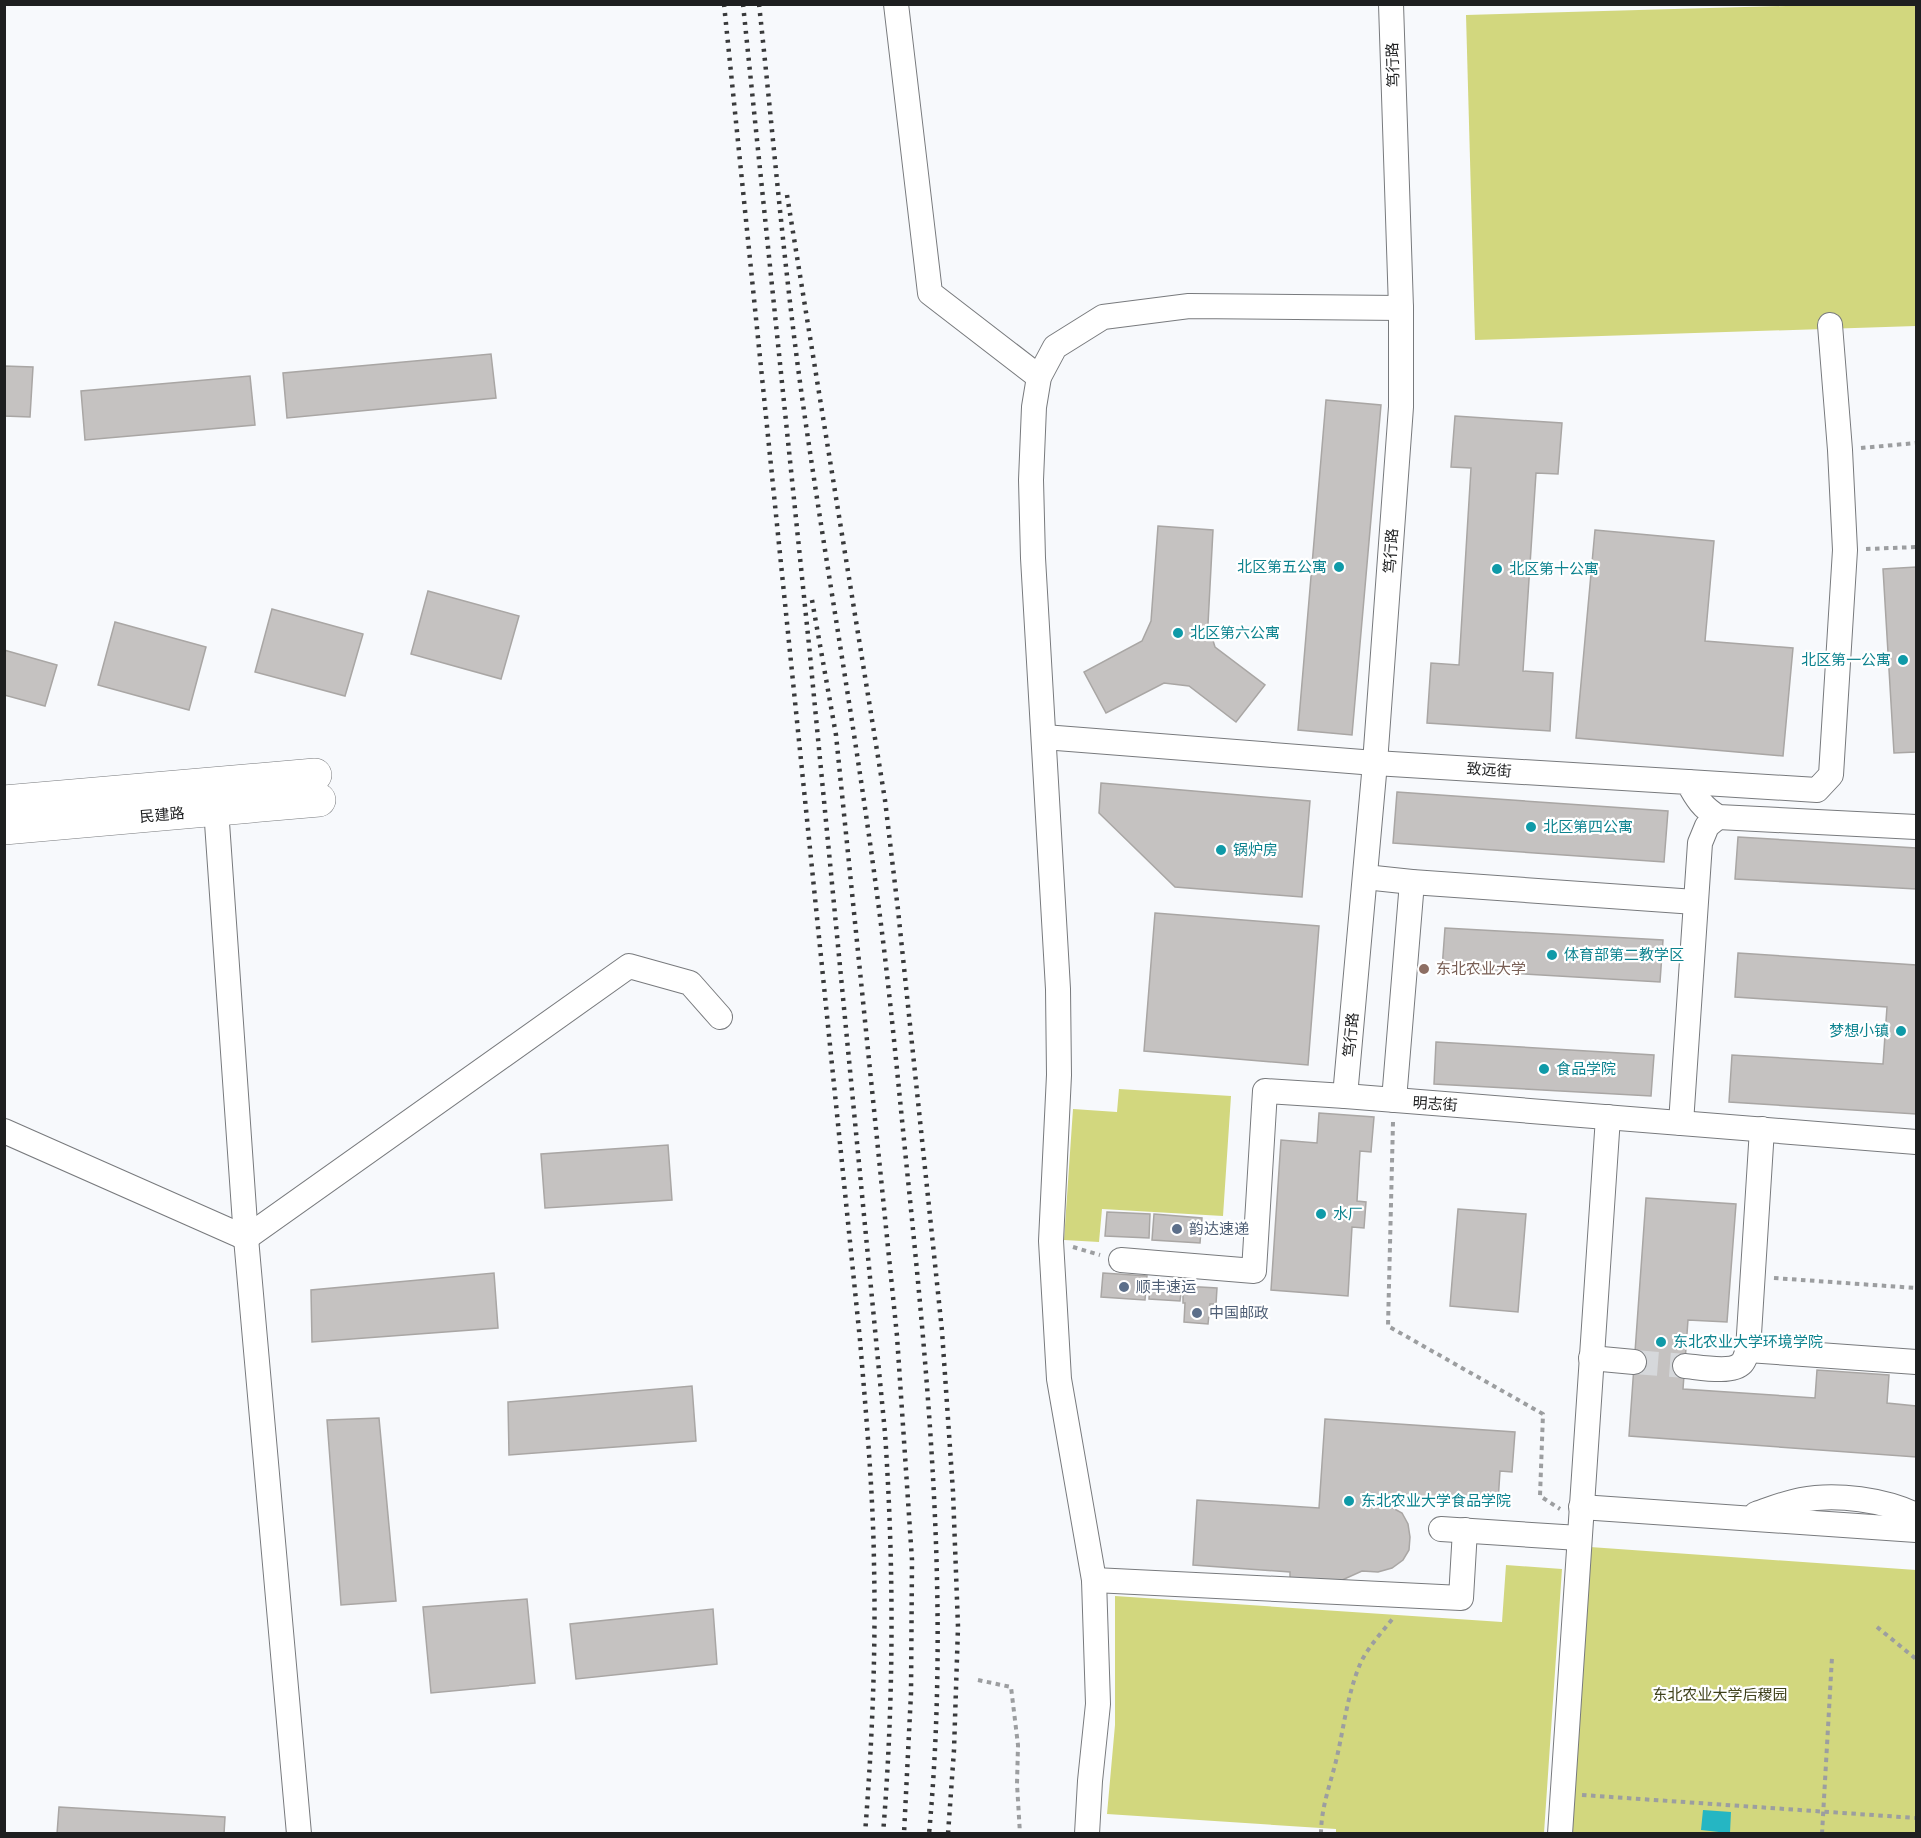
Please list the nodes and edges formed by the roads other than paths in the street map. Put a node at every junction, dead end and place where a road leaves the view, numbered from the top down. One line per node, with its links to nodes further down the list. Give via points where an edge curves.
1 (896, 4): 5 (street, via 930,293)
2 (1391, 4): 3 (street, 笃行路)
3 (1401, 308): 5 (street, via 1188,306 1103,317 1055,347); 7 (street, 笃行路, via 1401,407)
4 (1830, 325): 8 (street, 致远街, via 1845,550 1831,775 1817,790)
5 (1040, 377): 6 (street, via 1034,407 1030,480)
6 (1044, 737): 7 (street, 致远街); 39 (street, via 1058,989 1059,1075 1051,1241 1059,1379)
7 (1375, 763): 8 (street, 致远街); 15 (street, 笃行路)
8 (1688, 783): 12 (street, via 1706,810)
9 (317, 787): 10 (street, 民建路)
10 (215, 796): 11 (street, 民建路); 13 (street, 民建路); 26 (street)
11 (4, 802)
12 (1718, 817): 14 (street); 17 (street, via 1707,826 1700,843)
13 (4, 828)
14 (1917, 828)
15 (1365, 877): 16 (street); 19 (street, 笃行路)
16 (1412, 882): 17 (street); 20 (street)
17 (1695, 902): 22 (street)
18 (720, 1017): 26 (street, via 690,983 629,966)
19 (1345, 1096): 20 (street, 明志街); 27 (street, 明志街, via 1265,1091 1254,1271)
20 (1394, 1100): 21 (street, 明志街)
21 (1608, 1117): 22 (street, 明志街); 29 (street)
22 (1681, 1123): 23 (street, 明志街)
23 (1762, 1129): 25 (street, 明志街); 28 (street)
24 (4, 1131): 26 (street)
25 (1917, 1142)
26 (246, 1238): 40 (street)
27 (1121, 1260)
28 (1748, 1350): 31 (street); 32 (street, via 1742,1364 1735,1368)
29 (1591, 1358): 30 (street); 35 (street)
30 (1634, 1362)
31 (1917, 1362)
32 (1685, 1366)
33 (1917, 1515): 34 (street, via 1874,1501 1839,1498 1803,1500)
34 (1745, 1518): 35 (street); 38 (street)
35 (1580, 1522): 37 (street); 42 (street)
36 (1441, 1529): 37 (street)
37 (1465, 1530): 39 (street, via 1461,1598 1397,1604)
38 (1917, 1530)
39 (1094, 1580): 41 (street, via 1098,1704 1090,1781)
40 (299, 1833)
41 (1094, 1833)
42 (1560, 1833)

